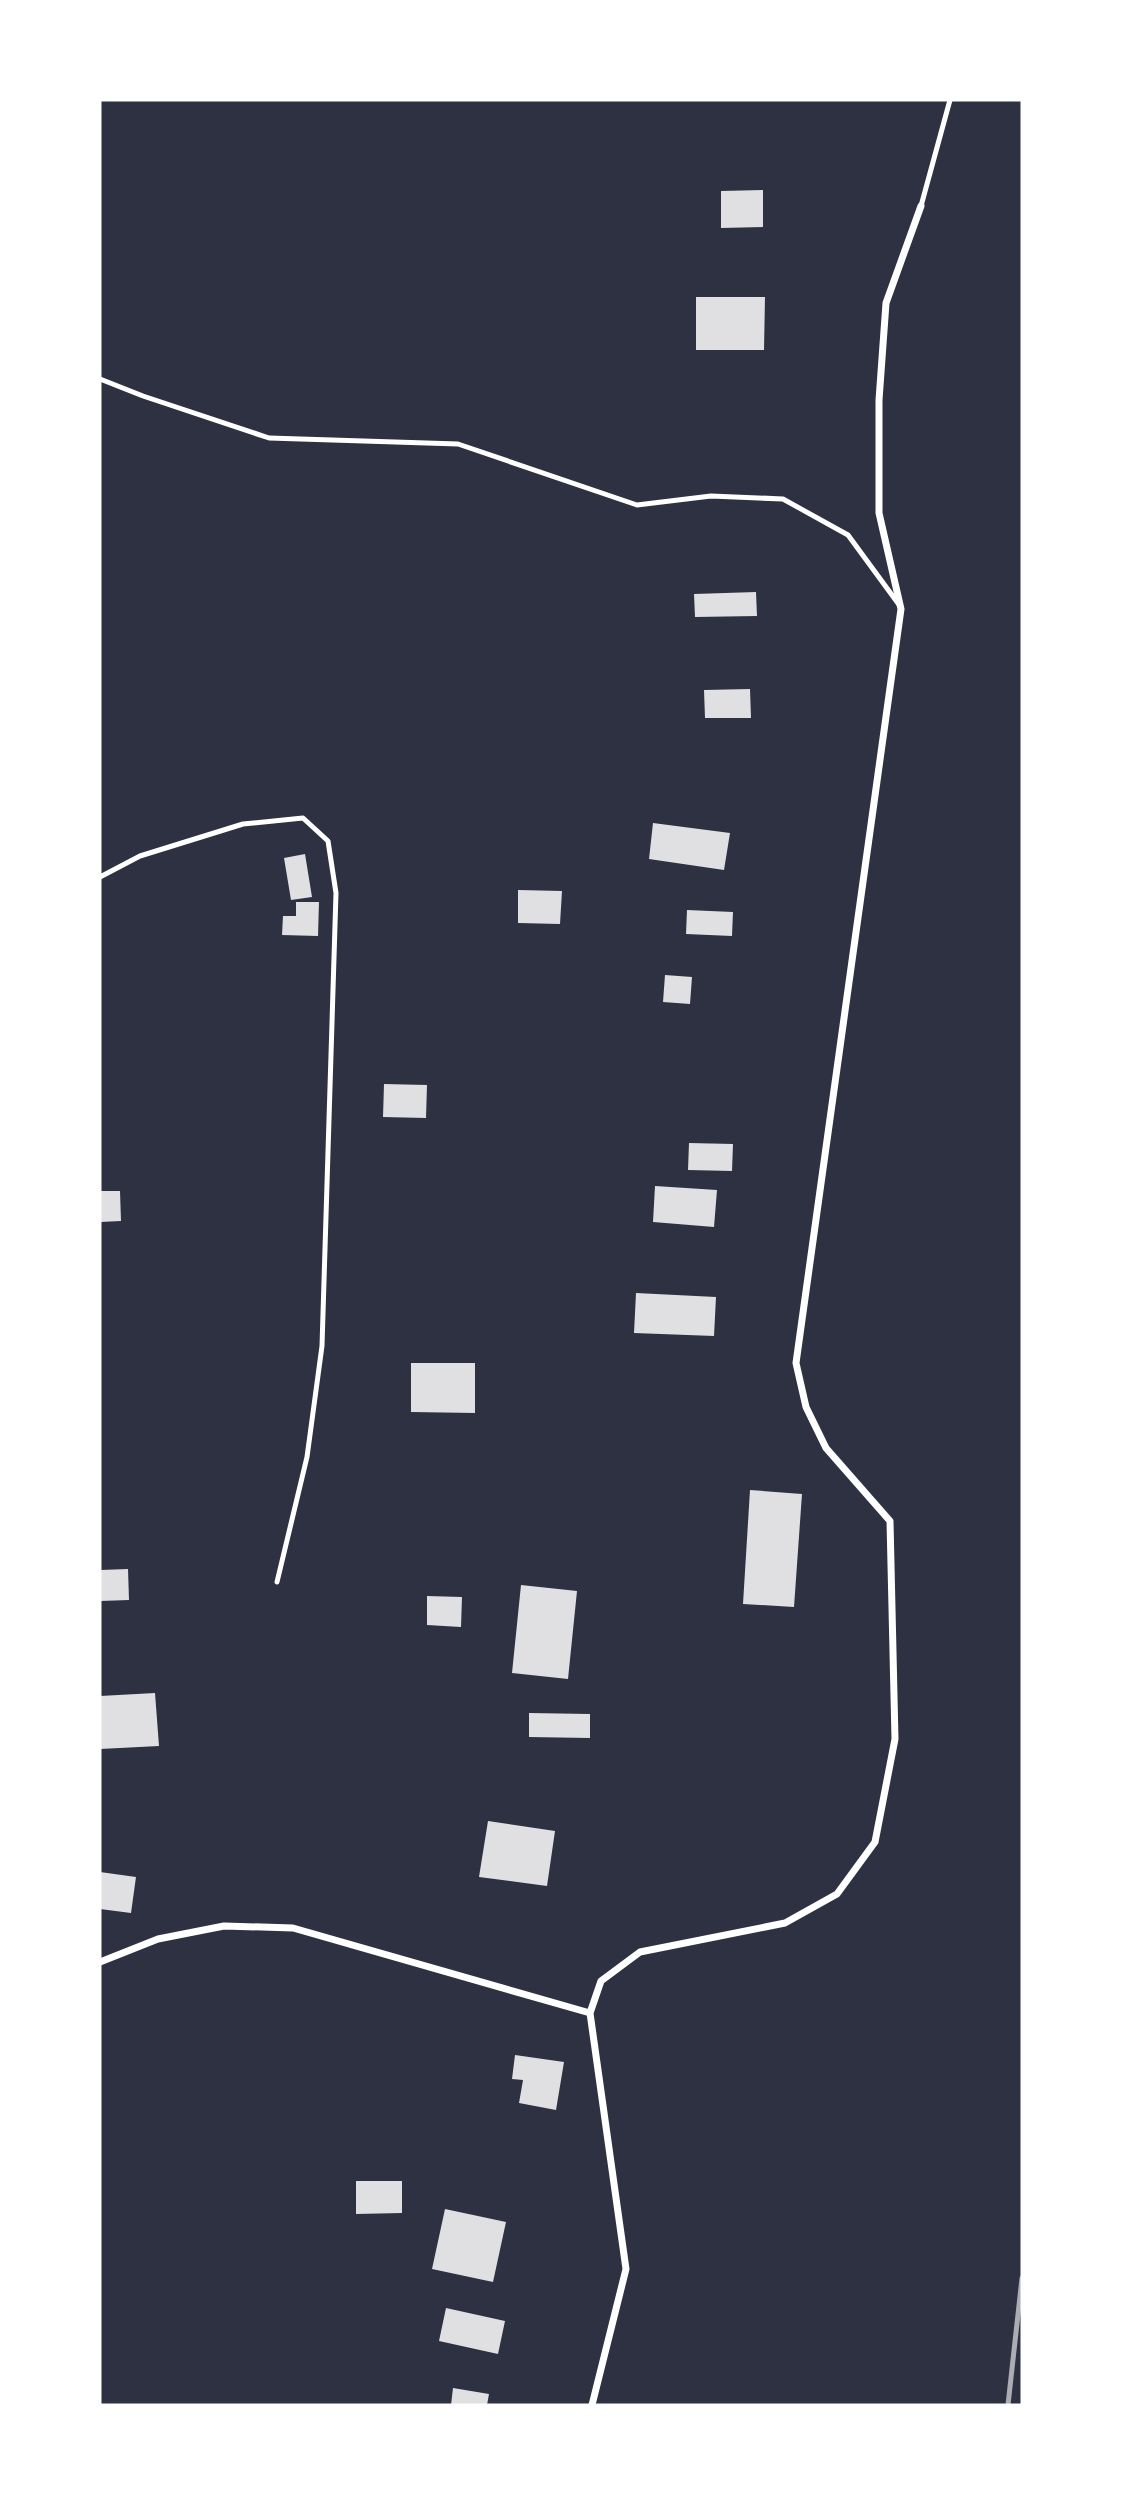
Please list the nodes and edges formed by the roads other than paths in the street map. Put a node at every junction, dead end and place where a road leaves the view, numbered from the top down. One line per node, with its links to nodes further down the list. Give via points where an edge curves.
1 (950, 100): 2 (lane)
2 (920, 206): 4 (street, via 886,303 879,400 879,513)
3 (100, 379): 4 (lane, via 270,438 458,444 637,505 711,496 783,499 848,535)
4 (901, 609): 8 (street, via 796,1363 806,1407 826,1448 890,1521 895,1739 875,1842 837,1894 785,1923 639,1952 601,1981)
5 (100, 877): 6 (lane, via 140,856 243,824 303,818 328,841 336,893 322,1346 307,1457)
6 (277, 1582)
7 (100, 1962): 8 (street, via 158,1938 224,1926 293,1928)
8 (590, 2013): 9 (street, via 626,2269)
9 (592, 2405)

